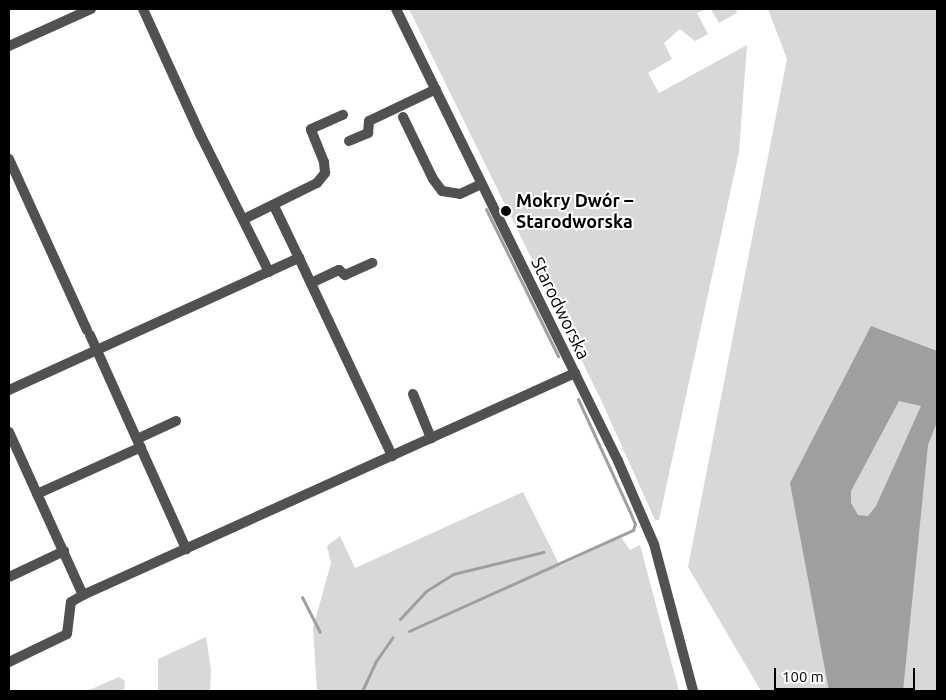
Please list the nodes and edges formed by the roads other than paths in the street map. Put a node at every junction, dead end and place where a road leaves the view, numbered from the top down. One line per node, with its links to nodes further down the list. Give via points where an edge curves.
1 (91, 9): 4 (street)
2 (143, 9): 12 (street, via 201,136)
3 (396, 9): 5 (street, Starodworska)
4 (9, 46)
5 (436, 89): 8 (street, via 369,121 368,133); 10 (street, Starodworska)
6 (343, 115): 11 (street, via 311,129 325,173)
7 (403, 117): 10 (street, via 442,191 460,194)
8 (349, 142)
9 (9, 159): 17 (street)
10 (481, 184): 18 (street, Starodworska)
11 (274, 206): 12 (street); 13 (street)
12 (244, 219): 15 (street)
13 (299, 258): 15 (street); 16 (street)
14 (372, 263): 16 (street, via 345,275 339,270)
15 (269, 272): 17 (street)
16 (311, 283): 25 (street)
17 (96, 350): 19 (street); 24 (street)
18 (575, 373): 23 (street); 32 (street, Starodworska, via 654,544)
19 (9, 390)
20 (413, 394): 23 (street)
21 (176, 421): 24 (street)
22 (9, 432): 26 (street)
23 (431, 438): 25 (street)
24 (139, 443): 26 (street); 27 (street)
25 (392, 456): 27 (street)
26 (38, 494): 28 (street)
27 (186, 549): 30 (street)
28 (64, 551): 29 (street); 30 (street)
29 (9, 578)
30 (83, 595): 31 (street, via 71,602 67,634)
31 (9, 662)
32 (693, 691)

